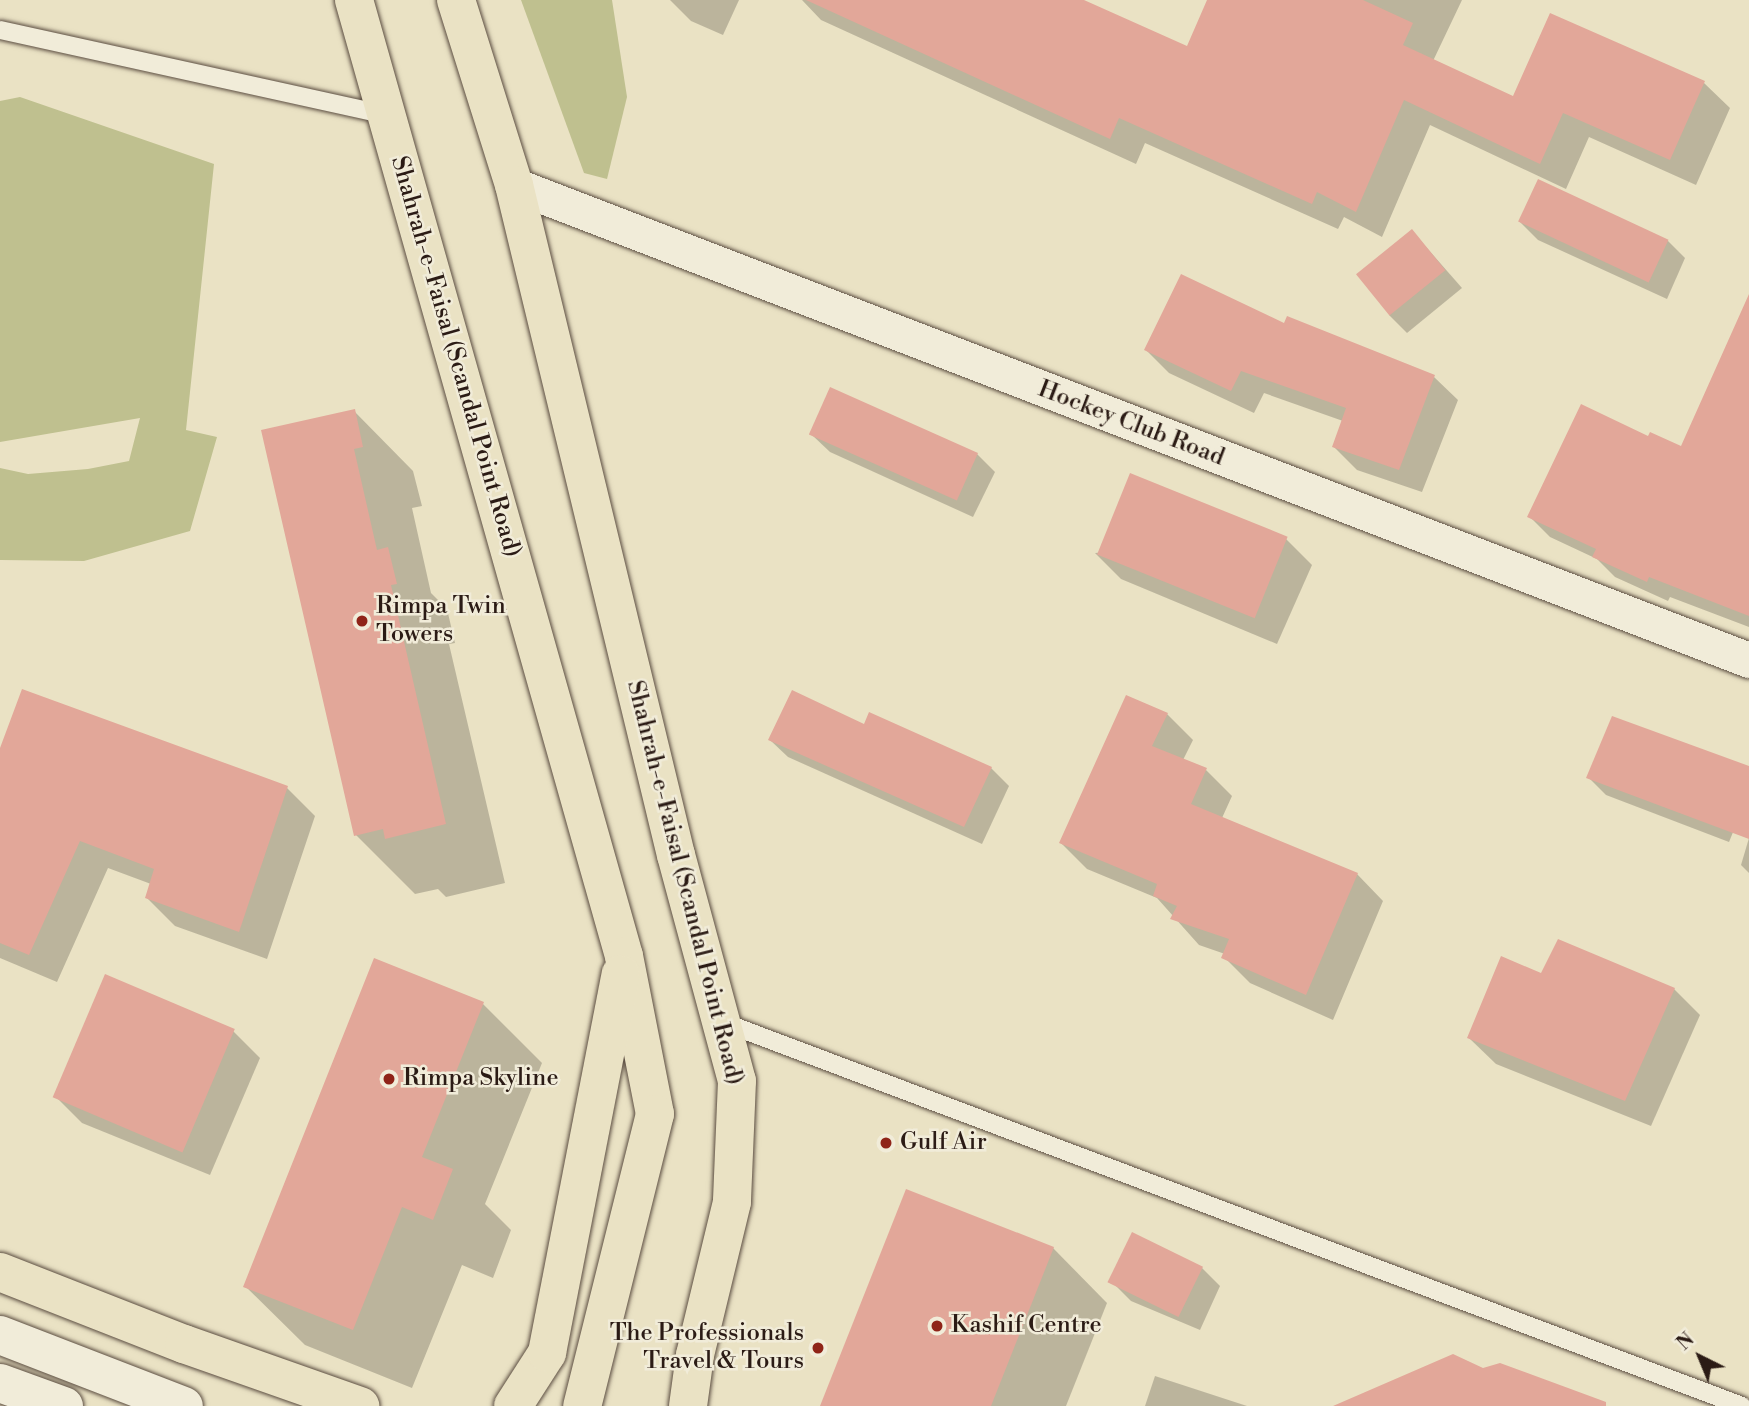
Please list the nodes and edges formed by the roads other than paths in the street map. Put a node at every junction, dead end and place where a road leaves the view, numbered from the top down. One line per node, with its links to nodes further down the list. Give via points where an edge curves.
1 (354, 0): 4 (highway, Shahrah-e-Faisal (Scandal Point Road))
2 (456, 0): 5 (highway, Shahrah-e-Faisal (Scandal Point Road))
3 (0, 30): 4 (lane)
4 (386, 115): 7 (highway, Shahrah-e-Faisal (Scandal Point Road))
5 (514, 185): 6 (street, Hockey Club Road); 8 (highway, Shahrah-e-Faisal (Scandal Point Road))
6 (1749, 660)
7 (624, 956): 15 (highway, via 547,1353); 16 (highway, Shahrah-e-Faisal (Scandal Point Road), via 655,1114)
8 (720, 1021): 17 (highway, Shahrah-e-Faisal (Scandal Point Road), via 737,1081 732,1202 695,1354); 18 (lane)
9 (0, 1272): 14 (highway)
10 (0, 1335): 13 (main road)
11 (0, 1383): 12 (main road)
12 (64, 1406)
13 (184, 1406)
14 (360, 1406)
15 (513, 1406)
16 (582, 1406)
17 (688, 1406)
18 (1742, 1406)

